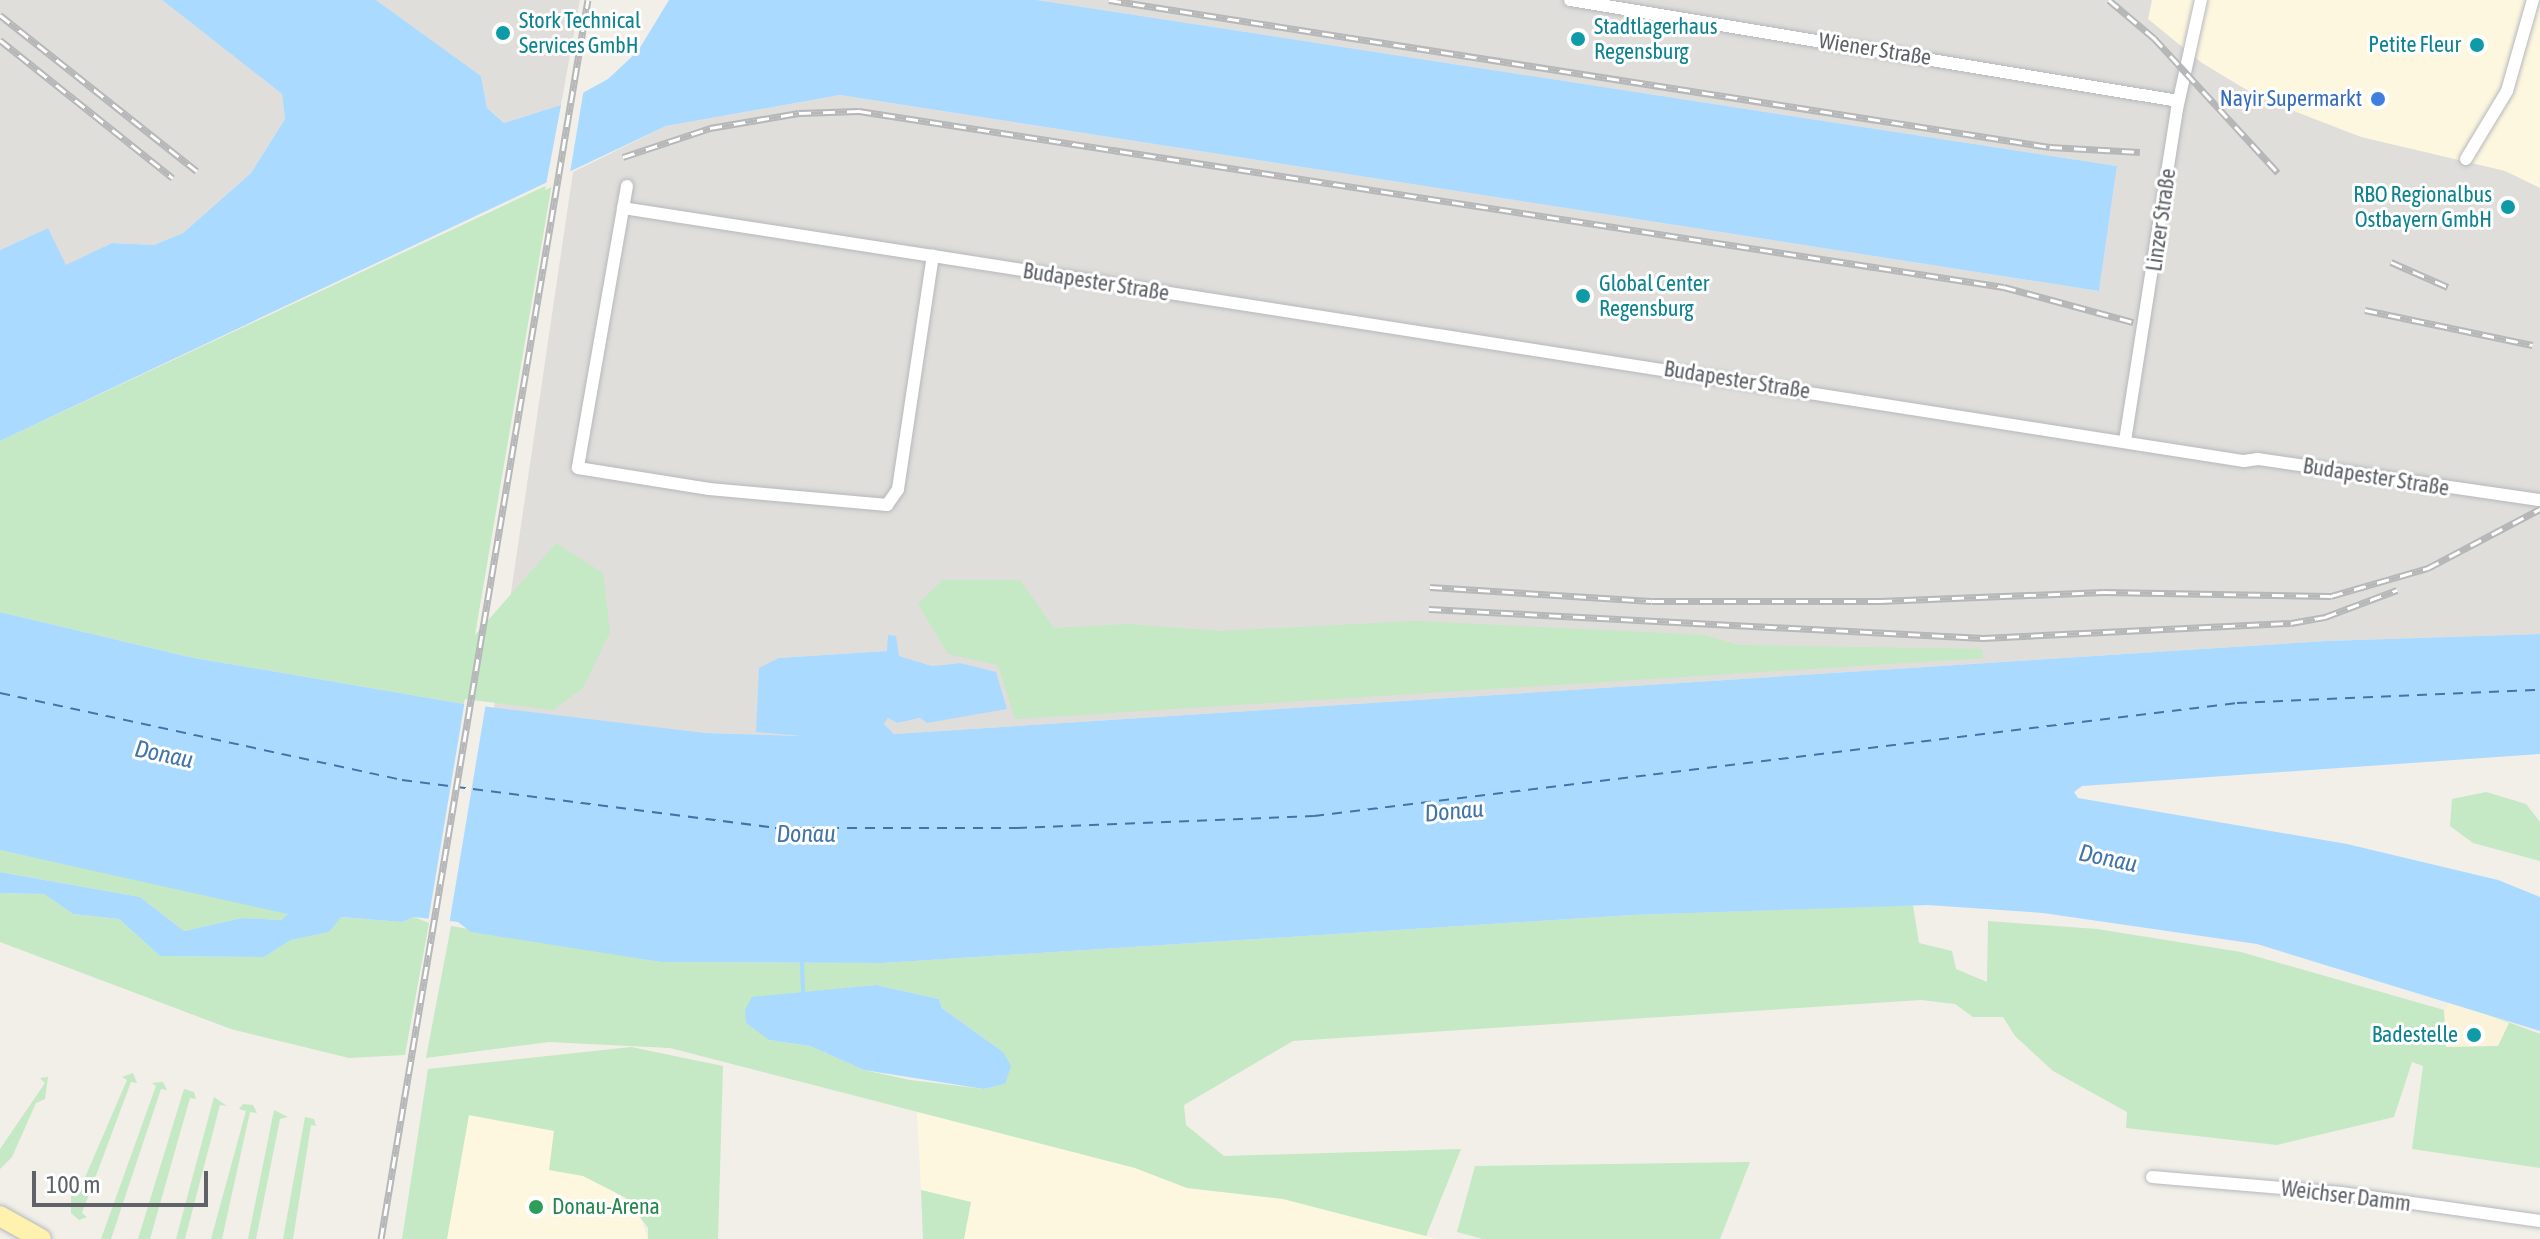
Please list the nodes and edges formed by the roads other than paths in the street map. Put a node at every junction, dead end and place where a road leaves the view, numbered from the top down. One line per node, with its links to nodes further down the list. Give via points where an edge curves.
1 (1570, 0): 4 (street, Wiener Straße)
2 (2201, 0): 4 (street, Linzer Straße)
3 (2533, 0): 5 (street, via 2507,91)
4 (2178, 101): 9 (street, Linzer Straße)
5 (2466, 159)
6 (627, 186): 7 (street)
7 (623, 208): 8 (street, Budapester Straße); 8 (street, via 578,468 709,489 877,507 894,499)
8 (933, 256): 9 (street, Budapester Straße)
9 (2125, 441): 10 (street, Budapester Straße)
10 (2540, 500)
11 (2152, 1177): 13 (street, Weichser Damm, via 2341,1193)
12 (0, 1216): 14 (main road)
13 (2540, 1221)
14 (41, 1239)

